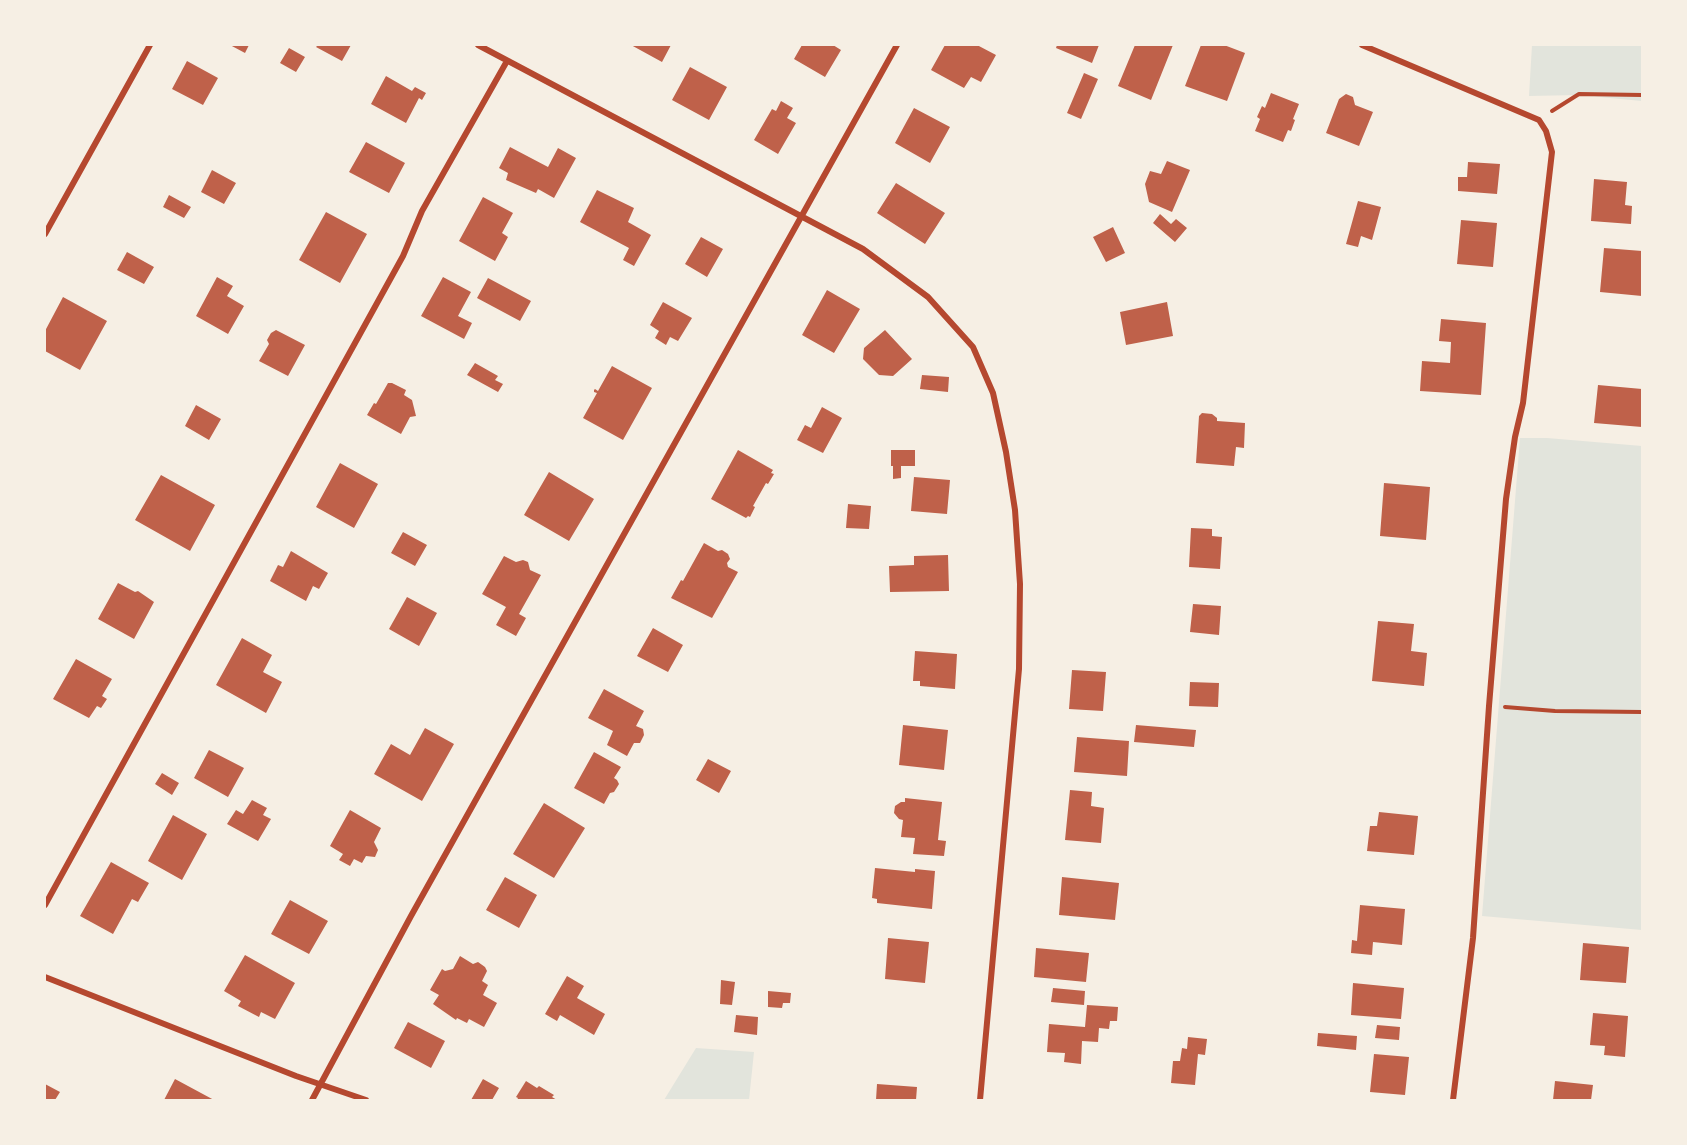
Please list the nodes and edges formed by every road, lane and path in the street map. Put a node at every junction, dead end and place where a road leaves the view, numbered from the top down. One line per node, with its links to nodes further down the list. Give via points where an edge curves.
1 (150, 45): 9 (street)
2 (478, 45): 5 (street)
3 (897, 45): 8 (street)
4 (1362, 45): 7 (street)
5 (507, 61): 8 (street); 12 (street)
6 (1642, 95): 7 (path, via 1579,94)
7 (1539, 120): 10 (street, via 1552,152 1523,403 1506,499)
8 (801, 217): 14 (street); 17 (street, via 863,249 927,297 973,347 993,393 1006,452 1020,584 1019,669)
9 (45, 234)
10 (1489, 706): 11 (path); 18 (street, via 1473,938)
11 (1642, 712)
12 (45, 905)
13 (45, 977): 14 (street)
14 (321, 1085): 15 (street); 16 (street)
15 (312, 1100)
16 (366, 1100)
17 (980, 1100)
18 (1453, 1100)

